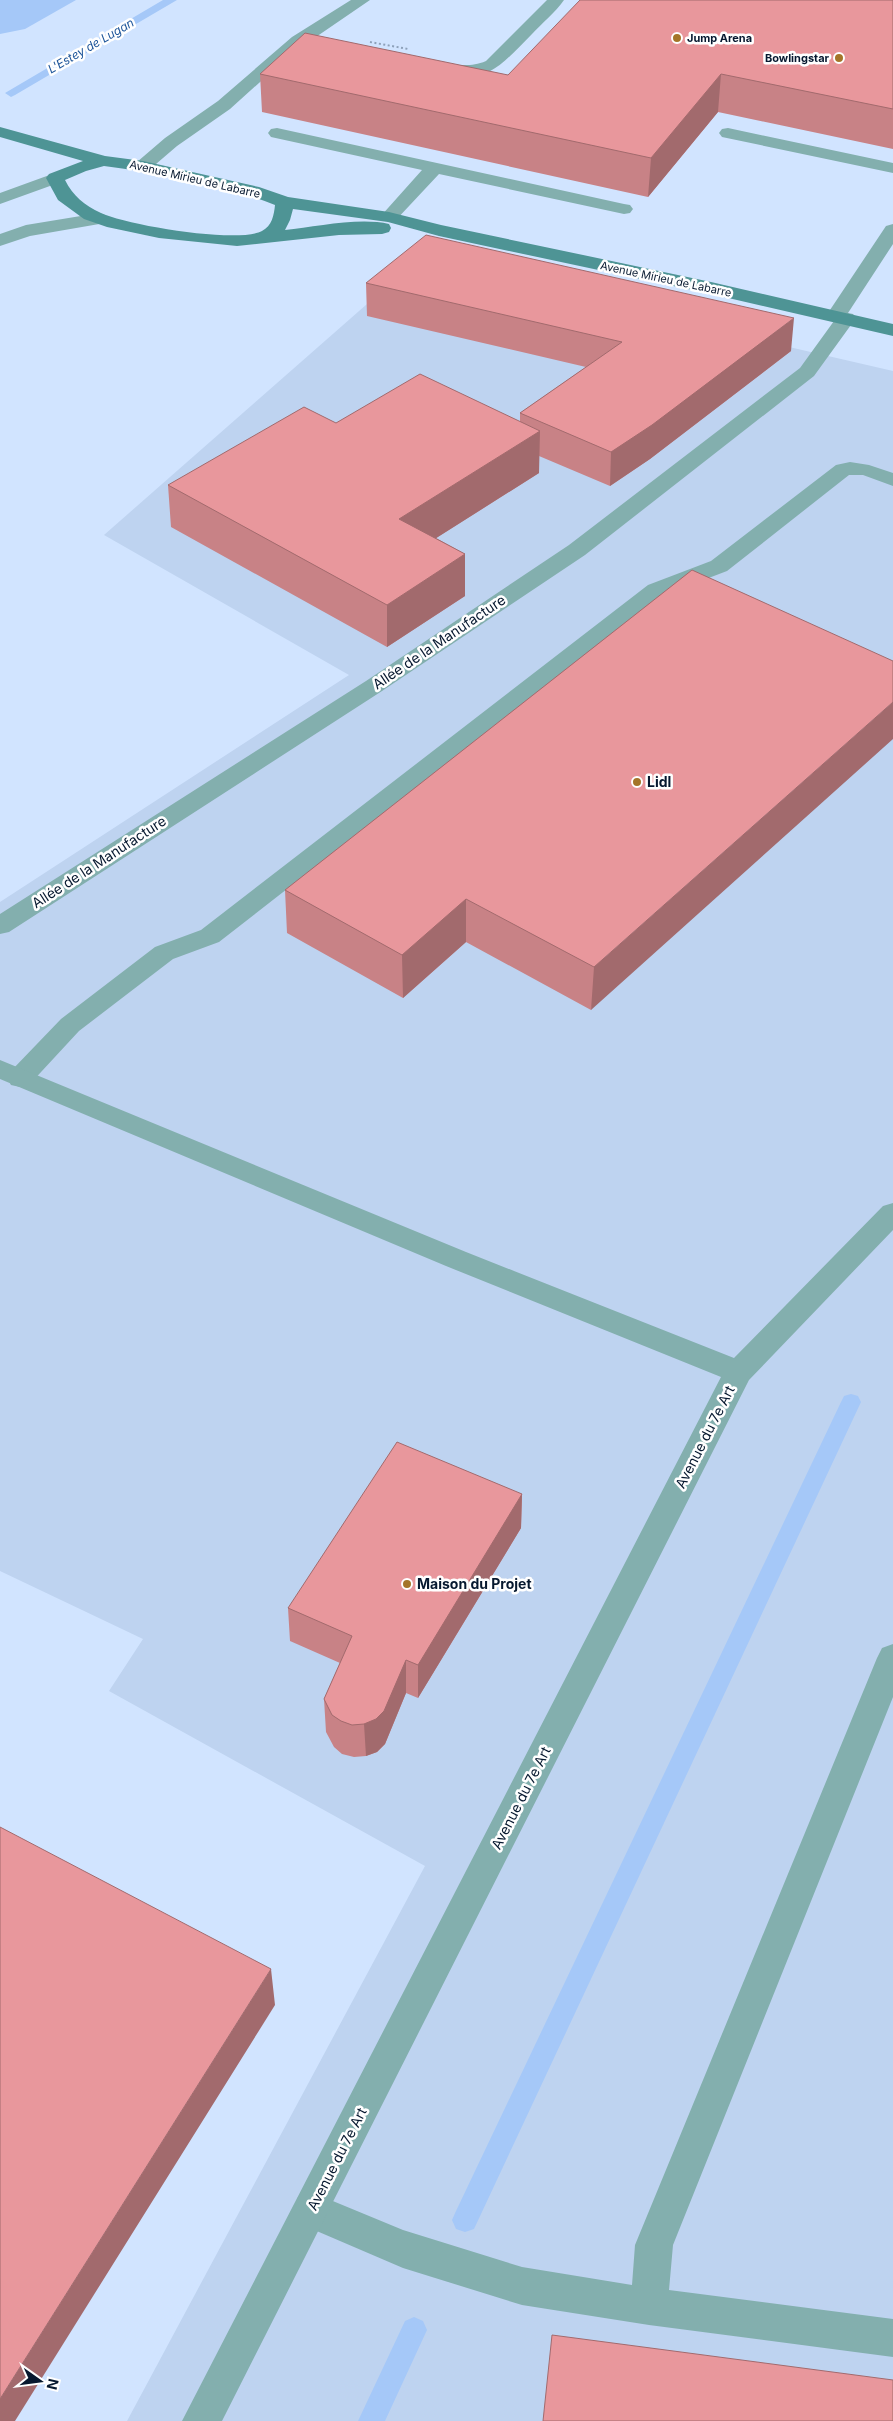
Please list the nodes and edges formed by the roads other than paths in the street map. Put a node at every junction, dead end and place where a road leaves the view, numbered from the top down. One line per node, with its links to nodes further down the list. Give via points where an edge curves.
1 (362, 0): 3 (street)
2 (556, 0): 5 (street, via 492,65 475,72)
3 (298, 40): 4 (street); 10 (street, via 224,105 170,142)
4 (343, 50)
5 (428, 67)
6 (4, 133): 9 (main road, Avenue Mirieu de Labarre); 13 (main road, Avenue Mirieu de Labarre)
7 (277, 133): 11 (street)
8 (728, 133): 12 (street)
9 (104, 161): 10 (main road, Avenue Mirieu de Labarre); 13 (main road, Avenue Mirieu de Labarre)
10 (143, 166): 15 (main road, Avenue Mirieu de Labarre, via 259,192)
11 (434, 168): 16 (street); 17 (street)
12 (893, 168)
13 (56, 178): 14 (street); 18 (main road, Avenue Mirieu de Labarre, via 65,197)
14 (0, 200)
15 (284, 202): 17 (main road, Avenue Mirieu de Labarre); 21 (main road, via 280,225)
16 (624, 209)
17 (389, 217): 19 (main road, Avenue Mirieu de Labarre)
18 (99, 219): 21 (main road, Avenue Mirieu de Labarre, via 206,239 240,242); 22 (street, via 26,231)
19 (438, 230): 21 (main road, Avenue Mirieu de Labarre, via 363,228); 23 (main road, Avenue Mirieu de Labarre)
20 (893, 230): 23 (street, Allée de la Manufacture)
21 (268, 236)
22 (0, 240)
23 (841, 317): 24 (main road, Avenue Mirieu de Labarre); 26 (street, Allée de la Manufacture, via 807,372 577,550 374,686)
24 (893, 330)
25 (893, 480): 27 (street, via 866,469 843,469 720,566 656,590 210,936 164,952)
26 (0, 926)
27 (10, 1074): 29 (street)
28 (893, 1213): 29 (street, Avenue du 7e Art)
29 (738, 1372): 31 (street, Avenue du 7e Art)
30 (893, 1658): 32 (street, via 654,2245)
31 (311, 2210): 32 (street, via 403,2249 522,2286); 34 (street, Avenue du 7e Art)
32 (649, 2306): 33 (street)
33 (893, 2338)
34 (202, 2421)

